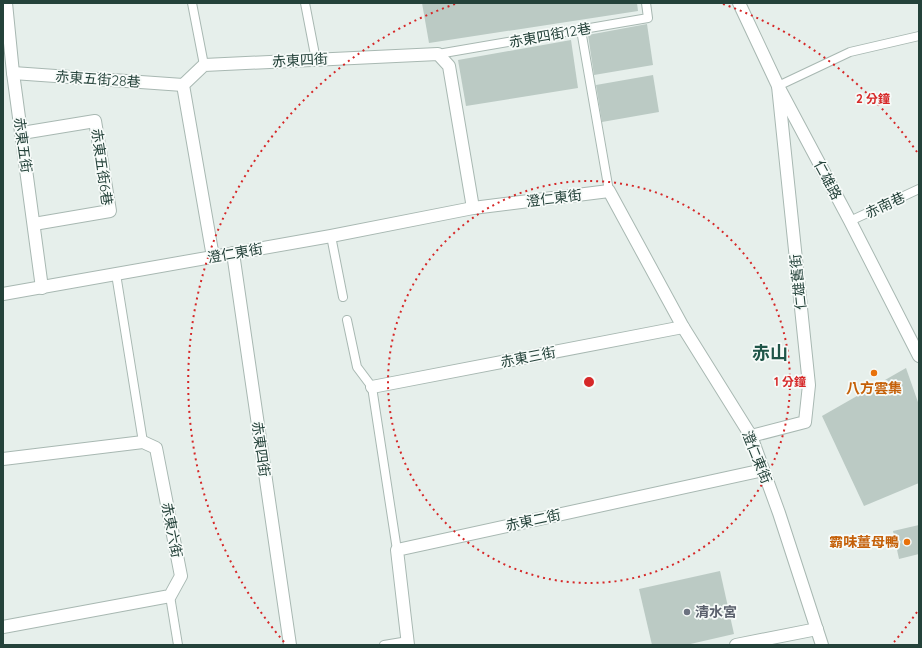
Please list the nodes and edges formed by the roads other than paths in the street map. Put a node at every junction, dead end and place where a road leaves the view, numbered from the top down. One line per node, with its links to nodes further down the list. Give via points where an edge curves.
1 (6, 3): 11 (street, 赤東五街)
2 (192, 3): 10 (lane)
3 (305, 3): 9 (lane)
4 (646, 3): 6 (lane, 赤東四街12巷, via 648,18)
5 (739, 3): 13 (street, 仁雄路)
6 (581, 30): 8 (lane, 赤東四街12巷); 16 (lane)
7 (919, 36): 13 (lane, via 850,52)
8 (438, 54): 9 (street, 赤東四街); 17 (street, via 449,66)
9 (316, 60): 10 (street, 赤東四街)
10 (204, 65): 12 (street)
11 (13, 73): 12 (street, 赤東五街28巷); 14 (street, 赤東五街)
12 (183, 85): 22 (street)
13 (778, 86): 18 (street, 仁雄路); 31 (street, 仁雄舊街, via 809,385 806,422)
14 (22, 134): 19 (street, 赤東五街); 19 (street, 赤東五街6巷, via 95,121 110,211)
15 (919, 189): 18 (lane, 赤南巷)
16 (609, 191): 17 (street, 澄仁東街); 28 (street, 澄仁東街)
17 (473, 208): 20 (street, 澄仁東街)
18 (850, 221): 29 (street, 仁雄路)
19 (34, 224): 24 (street, 赤東五街)
20 (331, 236): 21 (street, 澄仁東街); 26 (lane)
21 (233, 253): 22 (street, 澄仁東街); 41 (street, 赤東四街)
22 (213, 257): 23 (street, 澄仁東街)
23 (116, 274): 24 (street, 澄仁東街); 32 (lane)
24 (42, 288): 25 (street, 澄仁東街)
25 (3, 294)
26 (343, 297)
27 (347, 320): 30 (lane, via 357,367)
28 (683, 327): 30 (street, 赤東三街); 31 (street, 澄仁東街)
29 (918, 352)
30 (372, 387): 35 (lane)
31 (751, 436): 34 (street, 澄仁東街)
32 (143, 442): 33 (street); 36 (street, 赤東六街, via 156,448 181,576)
33 (3, 459)
34 (763, 470): 35 (street, 赤東二街); 38 (street, 澄仁東街)
35 (397, 550): 39 (street)
36 (170, 596): 37 (street); 40 (lane)
37 (3, 627)
38 (817, 629): 43 (street); 44 (street, 澄仁東街)
39 (408, 643): 42 (lane)
40 (178, 645)
41 (290, 645)
42 (384, 645)
43 (736, 645)
44 (822, 645)

